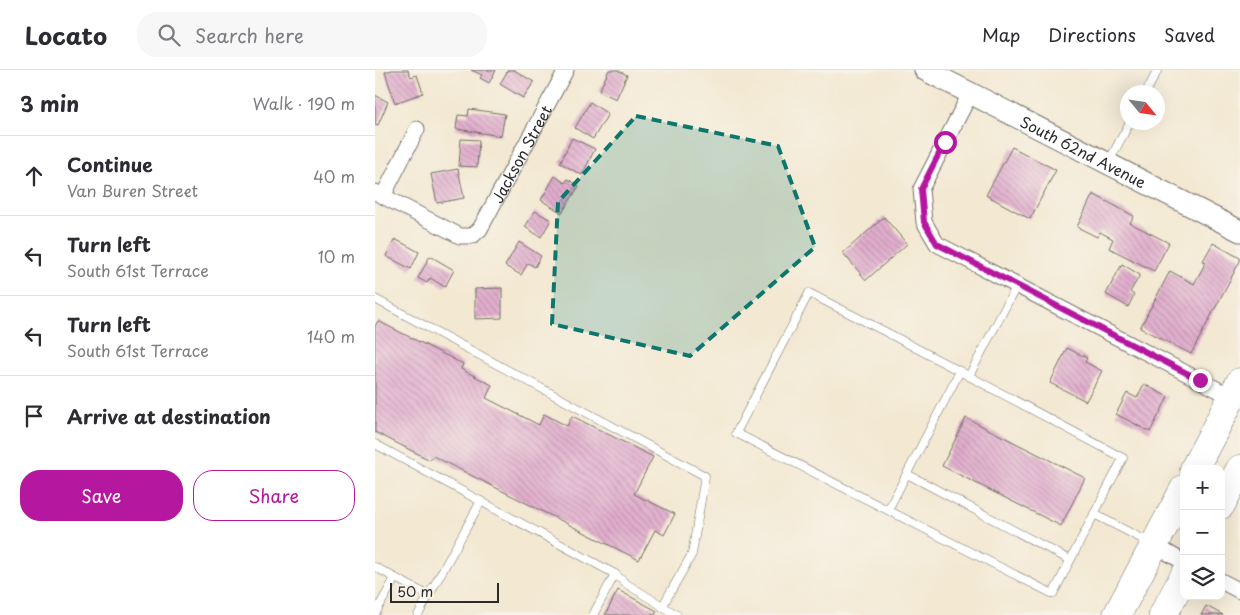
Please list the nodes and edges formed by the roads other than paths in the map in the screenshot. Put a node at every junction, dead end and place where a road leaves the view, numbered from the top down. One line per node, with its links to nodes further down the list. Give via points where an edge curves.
1 (566, 70): 9 (street, Jackson Street, via 480,229 473,236 460,236)
2 (1158, 70): 4 (lane)
3 (930, 71): 5 (street, South 62nd Avenue)
4 (1150, 85)
5 (970, 94): 8 (street, South 62nd Avenue); 11 (street, via 921,189 924,222 937,244)
6 (417, 129): 9 (street)
7 (1126, 130): 8 (lane)
8 (1107, 164): 10 (street, South 62nd Avenue)
9 (379, 194)
10 (1240, 231)
11 (1017, 285): 14 (lane); 15 (street)
12 (375, 299): 35 (lane, via 705,476 692,554)
13 (960, 371): 14 (lane); 19 (lane); 23 (lane, via 809,293 736,432)
14 (969, 376): 24 (lane, via 1123,458)
15 (1236, 390): 17 (highway)
16 (375, 444): 22 (lane)
17 (1196, 465)
18 (1240, 469): 21 (highway)
19 (907, 474): 23 (lane); 26 (lane)
20 (1180, 497): 25 (highway)
21 (1225, 497)
22 (481, 501): 29 (lane); 34 (lane)
23 (888, 510): 26 (lane, via 1053,594)
24 (1094, 514): 25 (lane); 26 (lane)
25 (1154, 546): 27 (street); 40 (highway)
26 (1071, 560)
27 (1180, 560)
28 (375, 567): 30 (lane)
29 (615, 574): 35 (lane); 38 (lane)
30 (395, 578): 34 (lane); 36 (lane)
31 (1180, 583): 41 (highway)
32 (1225, 584): 33 (street)
33 (1240, 591)
34 (429, 596): 37 (lane)
35 (662, 607): 39 (lane)
36 (375, 614)
37 (419, 615)
38 (593, 615)
39 (677, 615)
40 (1117, 615)
41 (1163, 615)

